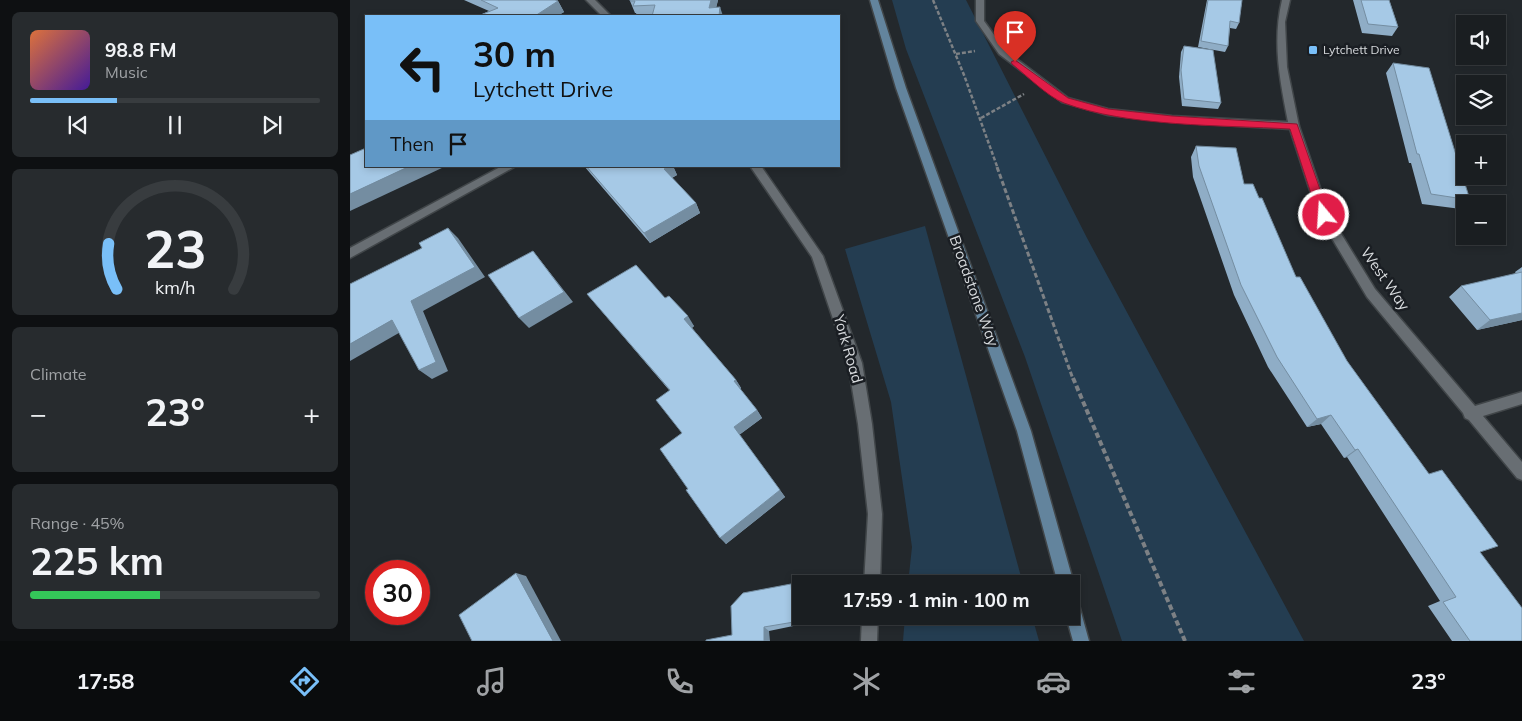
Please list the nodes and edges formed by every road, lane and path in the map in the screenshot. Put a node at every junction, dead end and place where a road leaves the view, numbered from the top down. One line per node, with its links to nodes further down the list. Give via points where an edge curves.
1 (590, 0): 6 (street)
2 (874, 0): 17 (street, Broadstone Way, via 901,88 1024,432)
3 (933, 0): 8 (path)
4 (980, 0): 7 (street, via 980,20 1002,52)
5 (1286, 0): 9 (street, West Way, via 1281,22 1282,67)
6 (606, 15)
7 (1042, 84): 8 (path); 9 (street, via 1065,100 1108,112)
8 (980, 118): 22 (path, via 1083,406)
9 (1294, 126): 14 (street, West Way, via 1324,215 1366,286)
10 (509, 167): 12 (street)
11 (756, 167): 16 (street, York Road, via 817,256 854,363 875,514)
12 (350, 253)
13 (1522, 398): 14 (street)
14 (1470, 414): 15 (street, West Way)
15 (1522, 474)
16 (872, 575)
17 (1064, 575)
18 (870, 625): 20 (street)
19 (1077, 625): 21 (street)
20 (869, 641)
21 (1081, 641)
22 (1185, 641)

